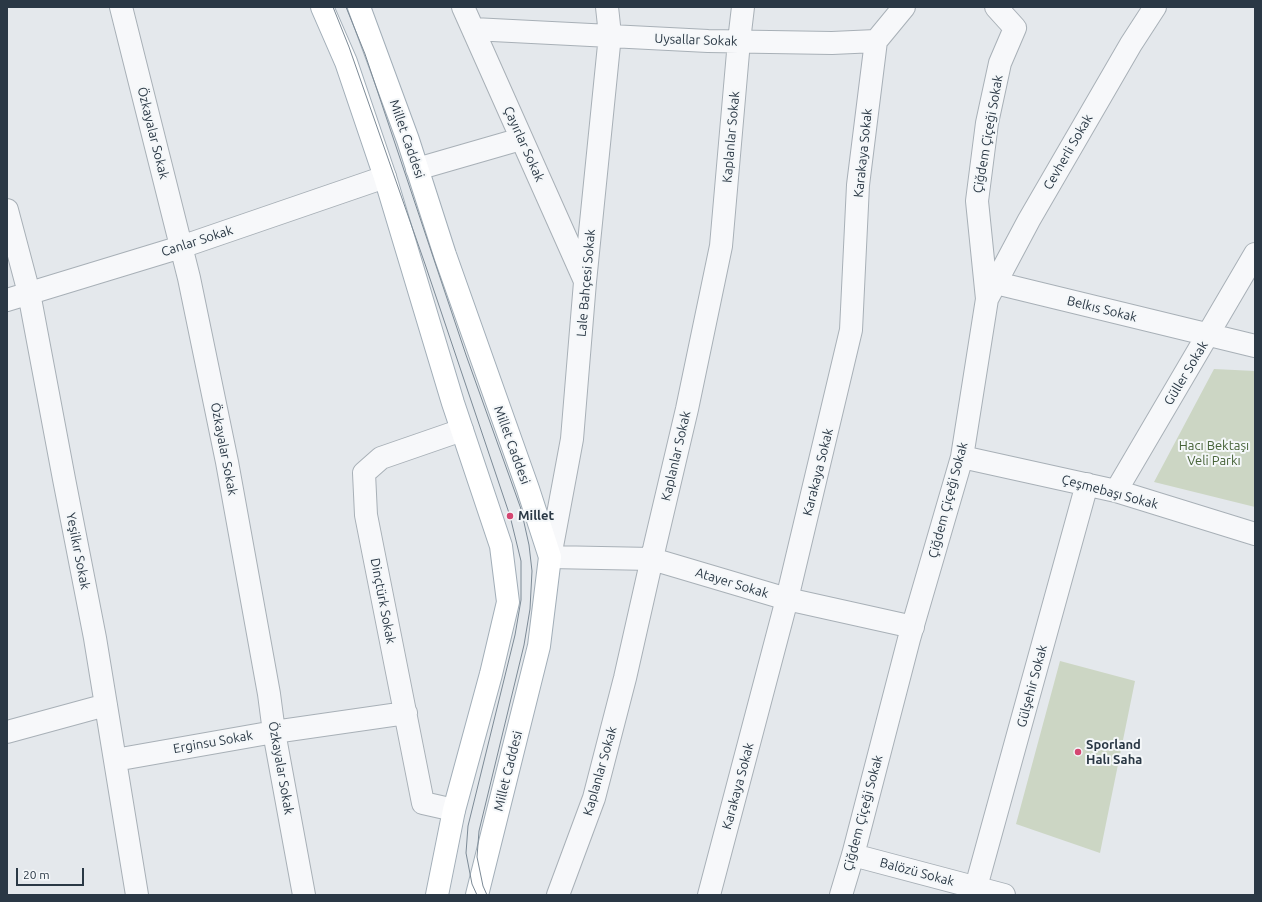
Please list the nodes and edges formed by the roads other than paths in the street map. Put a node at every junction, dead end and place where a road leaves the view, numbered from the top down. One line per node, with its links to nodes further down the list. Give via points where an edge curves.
1 (122, 7): 18 (street, Özkayalar Sokak)
2 (322, 7): 16 (main road, via 346,62)
3 (360, 7): 15 (main road, Millet Caddesi)
4 (463, 7): 10 (street, Çayırlar Sokak)
5 (607, 7): 11 (street, Lale Bahçesi Sokak)
6 (743, 7): 13 (street, Kaplanlar Sokak)
7 (904, 7): 12 (street)
8 (996, 7): 21 (street, Çiğdem Çiçeği Sokak, via 1015,28 1000,63 987,123 977,201)
9 (1155, 7): 21 (street, Cevherli Sokak, via 1029,220)
10 (473, 28): 11 (street, Uysallar Sokak); 14 (street, Çayırlar Sokak)
11 (610, 35): 13 (street, Uysallar Sokak); 20 (street, Lale Bahçesi Sokak)
12 (876, 41): 13 (street, Uysallar Sokak); 33 (street, Karakaya Sokak, via 858,185 852,330)
13 (739, 42): 32 (street, Kaplanlar Sokak, via 721,246)
14 (521, 139): 15 (street); 20 (street, Çayırlar Sokak)
15 (417, 169): 31 (main road, Millet Caddesi)
16 (385, 177): 18 (street, Canlar Sokak); 26 (main road)
17 (7, 210): 22 (street, Yeşilkır Sokak)
18 (181, 247): 22 (street, Canlar Sokak); 38 (street, Özkayalar Sokak, via 227,462)
19 (1255, 254): 24 (street, Güller Sokak)
20 (585, 282): 31 (street, Lale Bahçesi Sokak, via 572,439)
21 (992, 291): 24 (street, Belkıs Sokak); 27 (street, Çiğdem Çiçeği Sokak)
22 (29, 293): 23 (street, Canlar Sokak); 35 (street, Yeşilkır Sokak)
23 (7, 300)
24 (1208, 335): 25 (street, Belkıs Sokak); 29 (street, Güller Sokak)
25 (1255, 346)
26 (462, 430): 36 (street, Dinçtürk Sokak, via 381,458 364,473 366,515); 40 (main road, via 501,546 508,602)
27 (962, 457): 28 (street, Çeşmebaşı Sokak); 34 (street, Çiğdem Çiçeği Sokak)
28 (1087, 484): 29 (street, Çeşmebaşı Sokak); 42 (street, Gülşehir Sokak)
29 (1116, 491): 30 (street, Çeşmebaşı Sokak)
30 (1255, 534)
31 (550, 557): 32 (street, Atayer Sokak); 46 (main road, Millet Caddesi, via 539,646)
32 (652, 559): 33 (street, Atayer Sokak); 47 (street, Kaplanlar Sokak, via 594,798)
33 (788, 599): 34 (street, Atayer Sokak); 48 (street, Karakaya Sokak)
34 (913, 627): 41 (street, Çiğdem Çiçeği Sokak)
35 (106, 706): 37 (street); 39 (street, Yeşilkır Sokak)
36 (406, 713): 38 (street, Erginsu Sokak); 40 (street, Dinçtürk Sokak, via 423,803)
37 (7, 732)
38 (274, 732): 39 (street, Erginsu Sokak); 44 (street, Özkayalar Sokak)
39 (115, 760): 43 (street, Yeşilkır Sokak)
40 (454, 810): 45 (main road)
41 (852, 855): 42 (street, Balözü Sokak); 49 (street, Çiğdem Çiçeği Sokak)
42 (976, 888): 50 (street, Balözü Sokak)
43 (137, 895)
44 (304, 895)
45 (437, 895)
46 (477, 895)
47 (558, 895)
48 (709, 895)
49 (841, 895)
50 (1004, 895)

